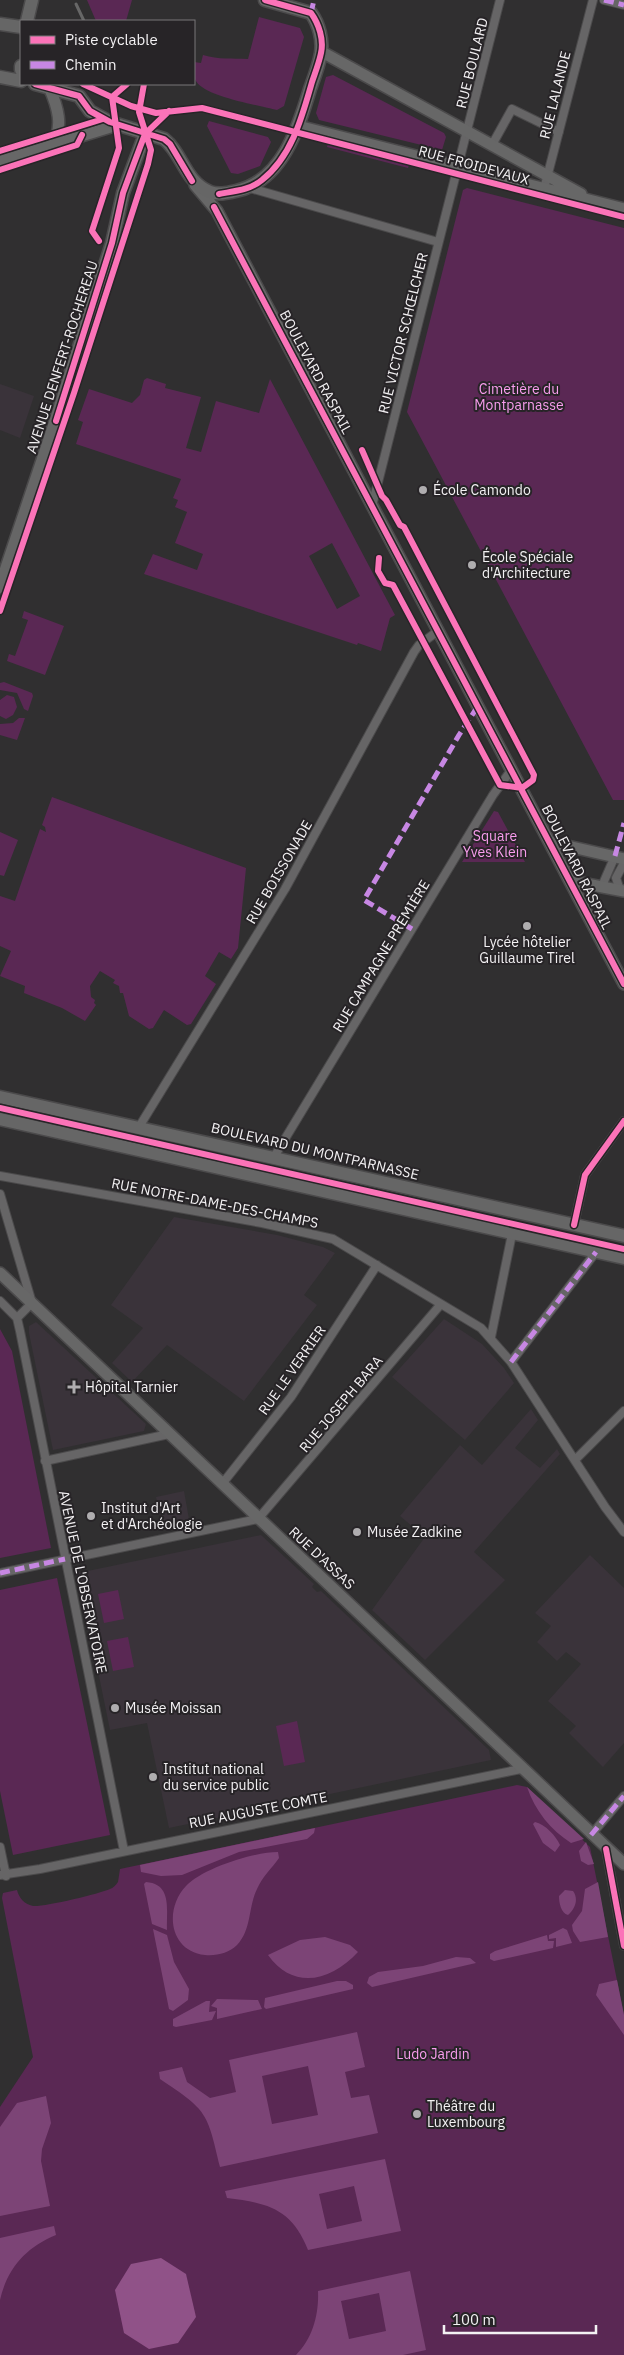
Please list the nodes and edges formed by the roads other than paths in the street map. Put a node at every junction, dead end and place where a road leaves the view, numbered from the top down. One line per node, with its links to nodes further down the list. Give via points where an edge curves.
1 (32, 0): 7 (main road)
2 (264, 0): 10 (main road, via 311,13 318,26)
3 (500, 0): 17 (street, RUE BOULARD)
4 (593, 0): 18 (street, RUE LALANDE)
5 (604, 0): 6 (street)
6 (624, 5)
7 (27, 20)
8 (0, 24): 9 (main road)
9 (20, 27)
10 (322, 52): 16 (main road); 17 (main road, RUE FROIDEVAUX)
11 (0, 77): 12 (main road)
12 (20, 81)
13 (40, 85): 14 (main road)
14 (49, 87): 15 (main road, via 78,96 90,111); 20 (main road, via 59,117 58,133)
15 (117, 125): 19 (main road); 20 (main road)
16 (298, 126): 23 (main road, RUE FROIDEVAUX); 26 (main road, via 290,145 269,173)
17 (466, 131): 21 (main road, RUE FROIDEVAUX); 23 (street, RUE BOULARD)
18 (559, 132): 21 (street, via 512,109); 24 (street, RUE LALANDE)
19 (145, 134): 25 (main road, via 170,144); 34 (main road, AVENUE DENFERT-ROCHEREAU, via 123,193 112,243)
20 (51, 145): 22 (main road)
21 (492, 145): 24 (main road, RUE FROIDEVAUX)
22 (0, 161)
23 (457, 166): 27 (main road, RUE FROIDEVAUX); 32 (street, RUE VICTOR SCHŒLCHER)
24 (548, 176): 27 (street, RUE LALANDE); 29 (main road, RUE FROIDEVAUX)
25 (192, 181): 28 (main road); 30 (main road, BOULEVARD RASPAIL)
26 (250, 188): 28 (main road); 32 (street)
27 (544, 189): 29 (main road, RUE FROIDEVAUX)
28 (219, 194): 30 (main road)
29 (595, 202): 31 (main road, RUE FROIDEVAUX)
30 (214, 207): 33 (main road, BOULEVARD RASPAIL)
31 (624, 209)
32 (438, 242): 33 (street, RUE VICTOR SCHŒLCHER)
33 (372, 506): 35 (main road, BOULEVARD RASPAIL)
34 (0, 587)
35 (438, 631): 36 (main road, BOULEVARD RASPAIL); 46 (street, RUE BOISSONADE, via 414,652 285,889)
36 (512, 769): 37 (main road, BOULEVARD RASPAIL); 47 (street, RUE CAMPAGNE PREMIÈRE, via 493,795)
37 (550, 842): 38 (main road); 39 (main road, BOULEVARD RASPAIL)
38 (621, 859): 40 (street); 41 (street, via 616,878)
39 (571, 881): 40 (main road); 42 (main road, BOULEVARD RASPAIL)
40 (602, 886): 41 (main road)
41 (622, 890)
42 (624, 984)
43 (0, 1097): 46 (main road, BOULEVARD DU MONTPARNASSE)
44 (0, 1119): 51 (main road)
45 (624, 1121): 50 (street, via 585,1175)
46 (139, 1127): 47 (main road, BOULEVARD DU MONTPARNASSE)
47 (274, 1157): 50 (main road, BOULEVARD DU MONTPARNASSE)
48 (0, 1176): 55 (street, RUE NOTRE-DAME-DES-CHAMPS, via 262,1222 333,1239)
49 (0, 1194): 58 (street)
50 (574, 1225): 52 (main road, BOULEVARD DU MONTPARNASSE)
51 (512, 1234): 53 (main road); 61 (street)
52 (624, 1236)
53 (596, 1252): 54 (main road); 62 (street)
54 (624, 1258)
55 (377, 1265): 59 (street, RUE NOTRE-DAME-DES-CHAMPS); 67 (street, RUE LE VERRIER, via 291,1397)
56 (0, 1273): 58 (main road, RUE D'ASSAS)
57 (0, 1301): 60 (street)
58 (32, 1303): 60 (street); 64 (main road, RUE D'ASSAS)
59 (442, 1304): 61 (street, RUE NOTRE-DAME-DES-CHAMPS); 68 (street, RUE JOSEPH BARA)
60 (17, 1318): 66 (street, AVENUE DE L'OBSERVATOIRE)
61 (491, 1337): 62 (street, RUE NOTRE-DAME-DES-CHAMPS)
62 (511, 1362): 65 (street, RUE NOTRE-DAME-DES-CHAMPS)
63 (624, 1411): 65 (street)
64 (169, 1434): 66 (street); 67 (main road, RUE D'ASSAS)
65 (575, 1460): 69 (street, RUE NOTRE-DAME-DES-CHAMPS)
66 (46, 1461): 70 (street, AVENUE DE L'OBSERVATOIRE)
67 (222, 1484): 68 (main road, RUE D'ASSAS)
68 (258, 1519): 70 (street); 72 (main road, RUE D'ASSAS)
69 (624, 1532)
70 (66, 1559): 71 (street); 77 (street, AVENUE DE L'OBSERVATOIRE)
71 (0, 1573)
72 (521, 1768): 74 (main road, RUE D'ASSAS); 77 (street, RUE AUGUSTE COMTE)
73 (624, 1796): 74 (street)
74 (591, 1835): 76 (main road, RUE D'ASSAS)
75 (0, 1847): 79 (street)
76 (606, 1849): 78 (main road, RUE D'ASSAS); 80 (street)
77 (124, 1851): 79 (street, RUE AUGUSTE COMTE)
78 (624, 1864)
79 (3, 1876)
80 (624, 1946)

